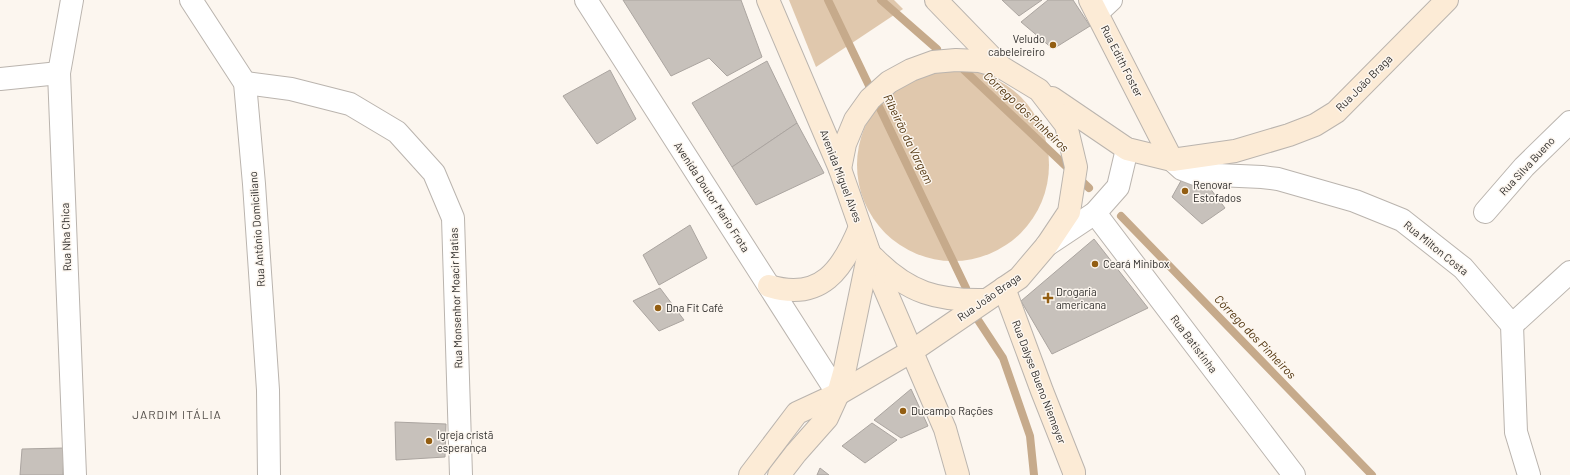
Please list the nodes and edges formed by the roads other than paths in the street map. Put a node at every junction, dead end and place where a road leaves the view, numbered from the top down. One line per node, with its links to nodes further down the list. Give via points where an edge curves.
1 (72, 0): 9 (street, Rua Nha Chica)
2 (191, 0): 11 (street, Rua Antônio Domiciliano)
3 (586, 0): 25 (street, Avenida Doutor Mario Frota)
4 (768, 0): 17 (main road, Avenida Miguel Alves)
5 (936, 0): 8 (main road)
6 (1447, 0): 16 (main road, Rua João Braga, via 1336,112 1315,125 1235,151)
7 (1099, 4): 14 (main road, Rua Edith Foster)
8 (1001, 67): 12 (main road, Rua João Braga); 17 (main road, Rua João Braga, via 979,61 934,62 889,82 870,99 855,120 845,144)
9 (59, 74): 10 (street); 31 (street, Rua Nha Chica)
10 (0, 79)
11 (246, 83): 32 (street, Rua Antônio Domiciliano, via 268,390); 33 (street, Rua Monsenhor Moacir Matias, via 291,89 350,104 397,132 434,173 453,218)
12 (1039, 90): 15 (main road); 21 (main road, Rua João Braga, via 1066,125 1076,167 1069,212)
13 (1570, 122): 18 (street, Rua Silva Bueno, via 1524,167)
14 (1153, 123): 15 (main road, via 1148,136); 16 (main road, Rua Edith Foster)
15 (1127, 148): 16 (main road); 19 (street, via 1118,187)
16 (1172, 160): 27 (street, Rua Milton Costa, via 1182,169 1195,174 1278,179 1355,201 1402,220 1463,268)
17 (840, 169): 20 (main road, Avenida Miguel Alves)
18 (1485, 212)
19 (1095, 213): 21 (street); 37 (street, Rua Batistinha)
20 (860, 226): 22 (main road, Avenida Miguel Alves); 25 (main road, via 839,268 826,280 800,290 782,290)
21 (1047, 245): 24 (main road, Rua João Braga)
22 (869, 252): 26 (main road, via 883,267 918,291 958,300); 28 (main road, Avenida Miguel Alves); 29 (main road)
23 (1570, 272): 27 (street)
24 (1011, 283): 26 (main road, Rua João Braga); 30 (main road, Rua Dalyse Bueno Niemeyer, via 1042,391)
25 (769, 286): 29 (street, Avenida Doutor Mario Frota)
26 (985, 300): 28 (main road, Rua João Braga)
27 (1512, 325): 38 (street, via 1516,432)
28 (912, 351): 29 (main road, Rua João Braga); 36 (main road, Avenida Miguel Alves, via 945,429)
29 (838, 394): 34 (main road, Rua João Braga, via 797,413); 35 (main road, via 827,418)
30 (1075, 474)
31 (75, 475)
32 (269, 475)
33 (461, 475)
34 (750, 475)
35 (779, 475)
36 (958, 475)
37 (1294, 475)
38 (1529, 475)

